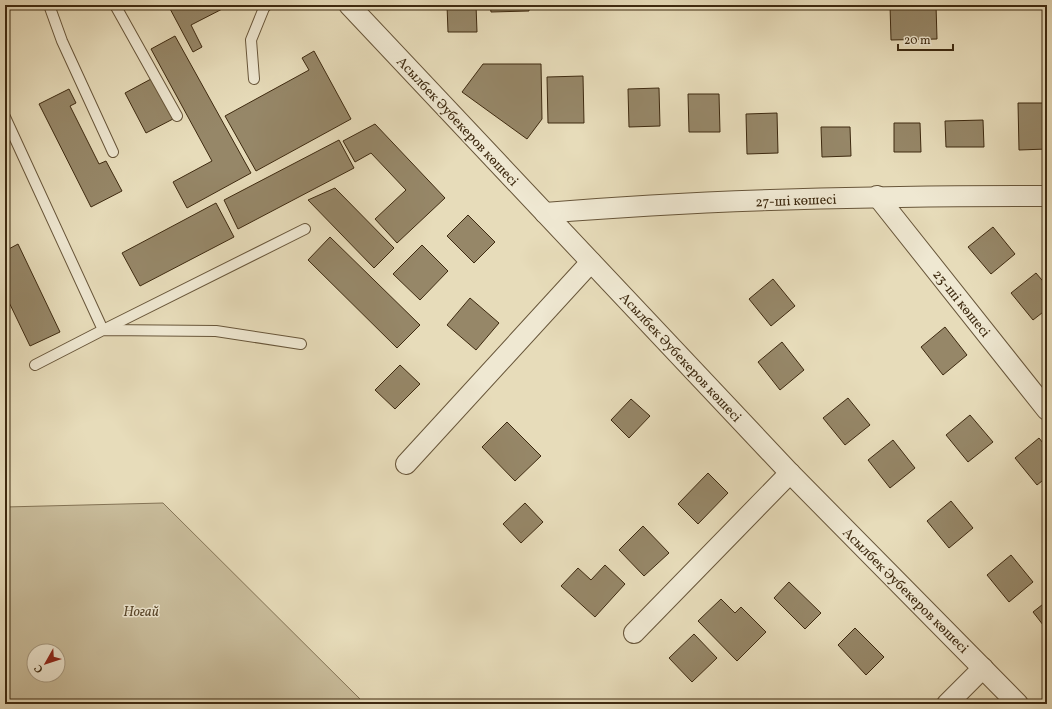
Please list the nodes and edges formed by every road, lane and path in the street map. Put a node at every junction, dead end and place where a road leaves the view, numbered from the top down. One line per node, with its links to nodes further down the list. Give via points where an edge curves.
1 (49, 5): 8 (lane, via 62,41)
2 (115, 5): 6 (lane)
3 (266, 5): 5 (lane, via 251,40)
4 (349, 5): 11 (street, Асылбек Әубекеров көшесі)
5 (254, 79)
6 (177, 116)
7 (5, 117): 14 (lane)
8 (113, 152)
9 (877, 196): 10 (street, 27-ші көшесі); 11 (street, 27-ші көшесі, via 626,206); 17 (street, 23-ші көшесі)
10 (1047, 196)
11 (545, 213): 13 (street, Асылбек Әубекеров көшесі)
12 (305, 229): 14 (lane)
13 (591, 262): 18 (street); 19 (street, Асылбек Әубекеров көшесі)
14 (103, 330): 15 (lane, via 216,331); 16 (lane)
15 (301, 344)
16 (35, 365)
17 (1047, 410)
18 (406, 464)
19 (790, 473): 20 (street); 21 (street, Асылбек Әубекеров көшесі)
20 (634, 633)
21 (983, 668): 22 (street); 23 (street, Асылбек Әубекеров көшесі)
22 (947, 704)
23 (1018, 704)

